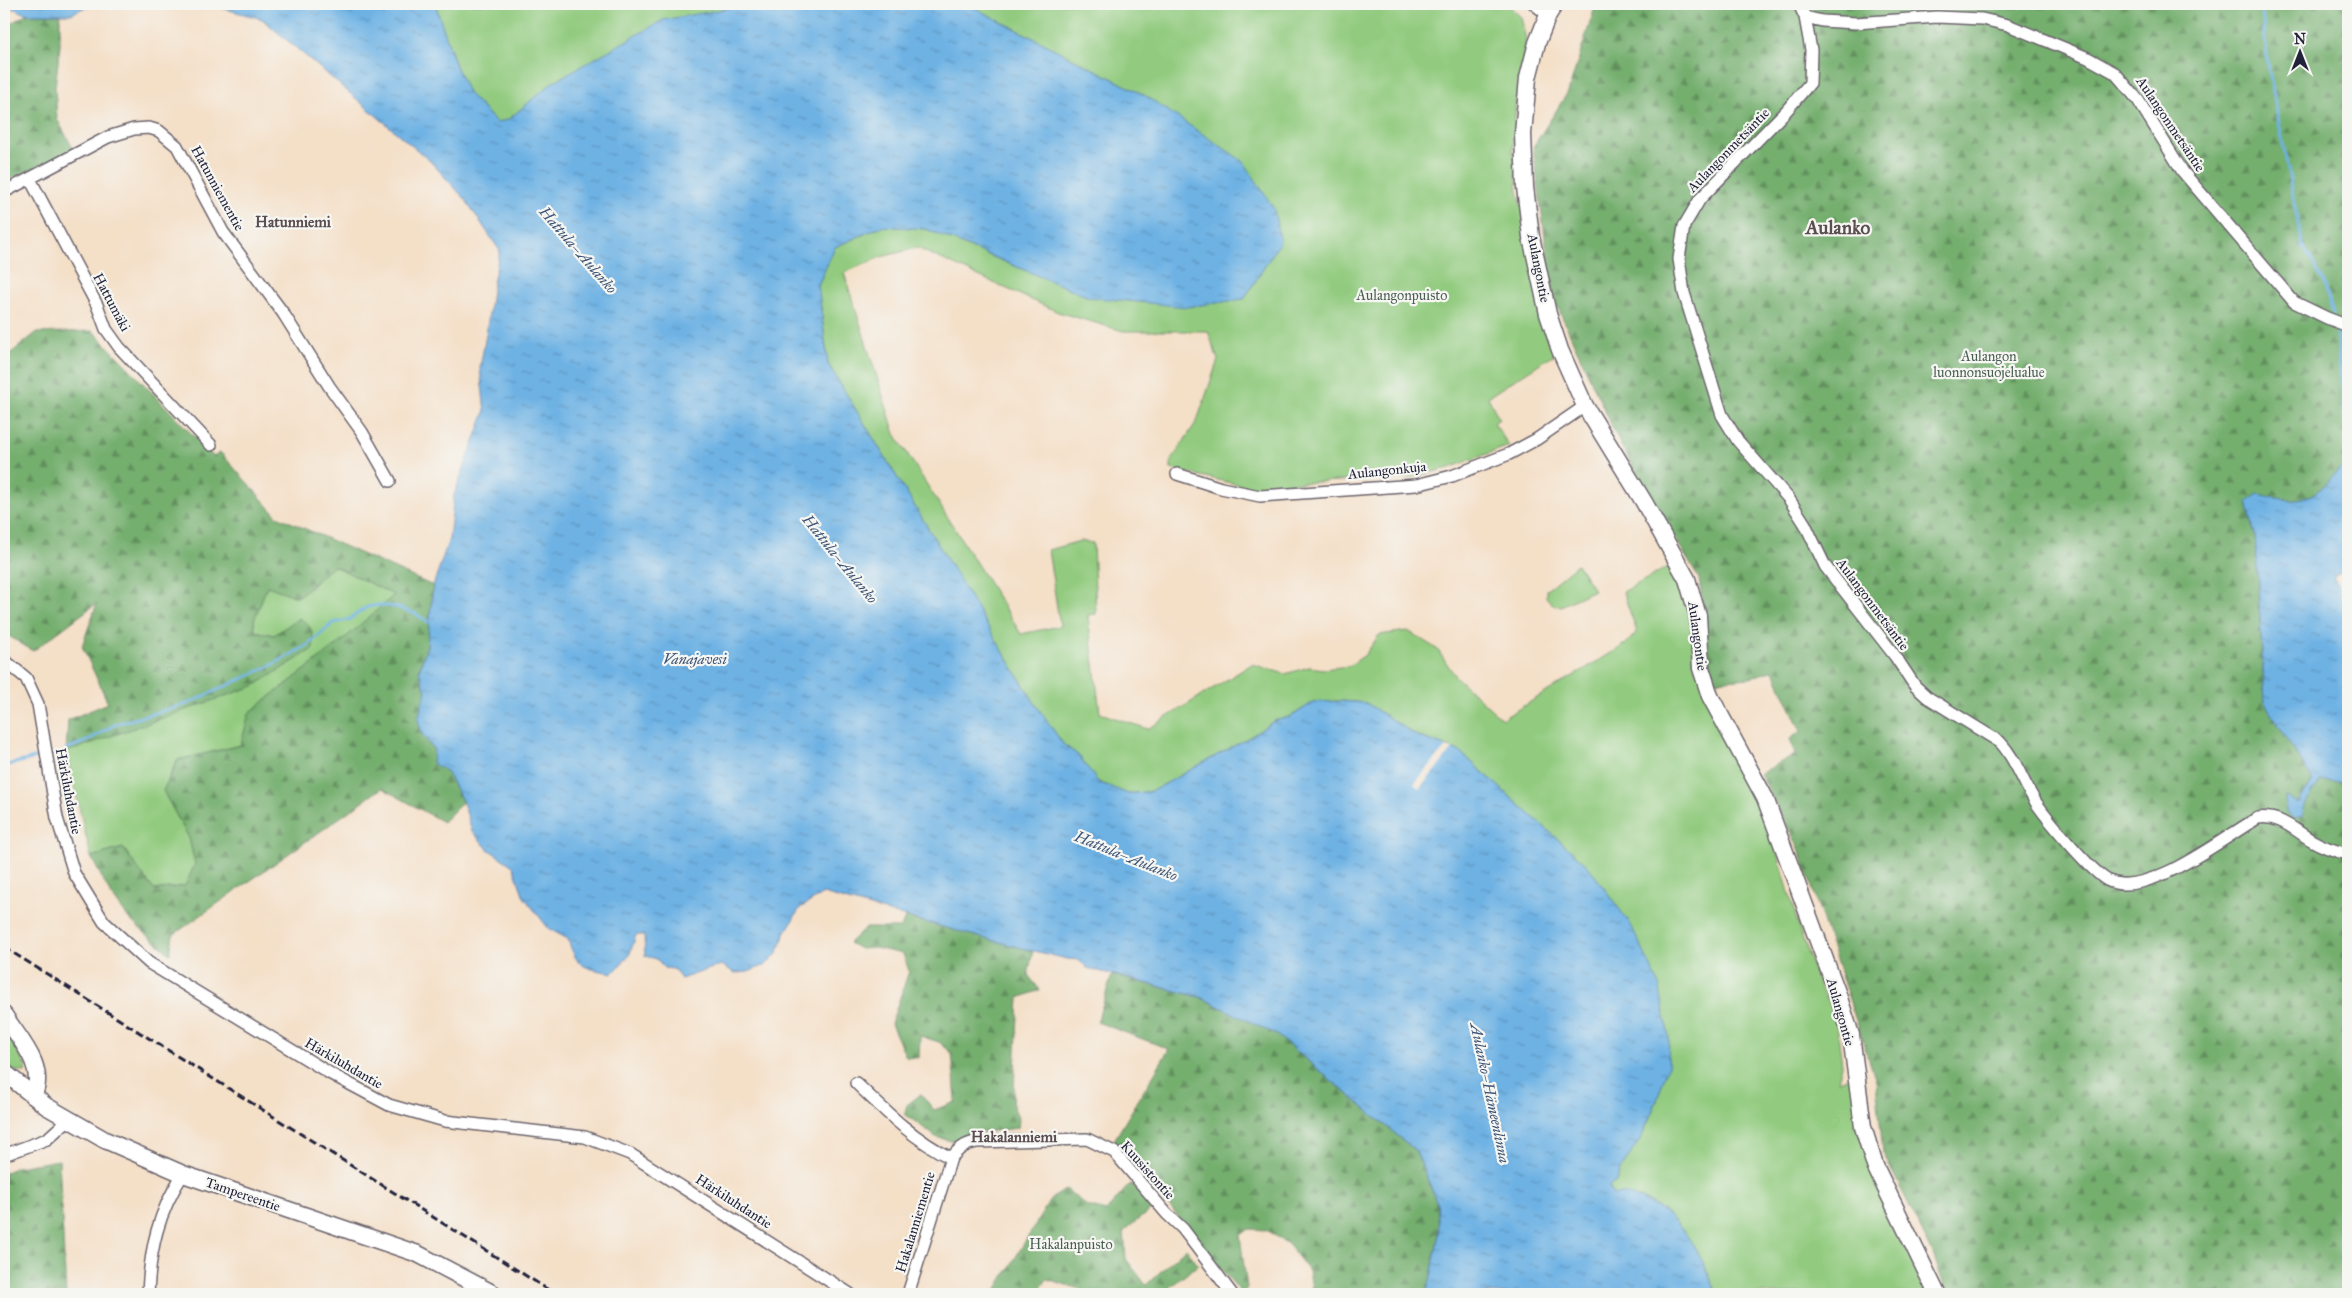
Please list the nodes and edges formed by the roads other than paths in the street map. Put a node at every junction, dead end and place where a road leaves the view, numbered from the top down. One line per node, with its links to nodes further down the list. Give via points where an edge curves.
1 (1534, 4): 3 (street)
2 (1799, 4): 4 (street, Aulangonmetsäntie)
3 (1551, 9): 8 (main road, Aulangontie, via 1528,78 1522,134 1525,187 1548,314)
4 (1805, 17): 7 (street, Aulangonmetsäntie, via 1856,23 1937,17 1982,19 2008,25 2088,58 2115,73 2138,100 2183,172 2294,302); 13 (street, Aulangonmetsäntie, via 1811,50 1810,82 1786,112 1700,199 1684,226 1679,259 1684,293 1722,416 1738,441 1788,499 1805,524 1825,566 1915,686 1927,697 2000,742 2045,815 2107,880 2120,884 2155,877 2190,861 2258,818 2269,816 2288,823 2322,845)
5 (30, 179): 6 (street, Hatunniementie); 9 (street, Hattumäki, via 97,305 106,329); 11 (street, Hatunniementie, via 108,137 134,129 158,131 177,146 223,232 283,313 362,432)
6 (4, 192)
7 (2348, 326)
8 (1585, 406): 10 (street, Aulangonkuja, via 1509,454 1452,476 1416,485 1260,496); 27 (main road, Aulangontie, via 1687,579 1698,616 1701,668 1710,696 1765,798 1851,1035 1863,1127 1875,1166)
9 (211, 445)
10 (1177, 474)
11 (390, 481)
12 (4, 660): 24 (street, Härkiluhdantie, via 26,678 38,704 57,818 74,873 104,922 149,963 331,1074 389,1105 445,1121 585,1138 630,1154)
13 (2348, 854)
14 (4, 1015): 17 (main road, via 35,1068 37,1085)
15 (4, 1072): 17 (main road, Tampereentie)
16 (856, 1084): 20 (street, via 911,1132)
17 (33, 1096): 18 (main road, Tampereentie)
18 (68, 1120): 19 (street, via 47,1139); 21 (main road, Tampereentie)
19 (4, 1155)
20 (951, 1158): 25 (street, Hakalanniementie); 26 (street, Kuusistontie, via 967,1144 976,1142 1087,1139 1102,1144 1114,1152 1183,1229)
21 (183, 1174): 22 (street, via 157,1226 149,1264); 23 (main road, Tampereentie, via 393,1244)
22 (148, 1294)
23 (494, 1294)
24 (850, 1294)
25 (908, 1294)
26 (1232, 1294)
27 (1938, 1294)

